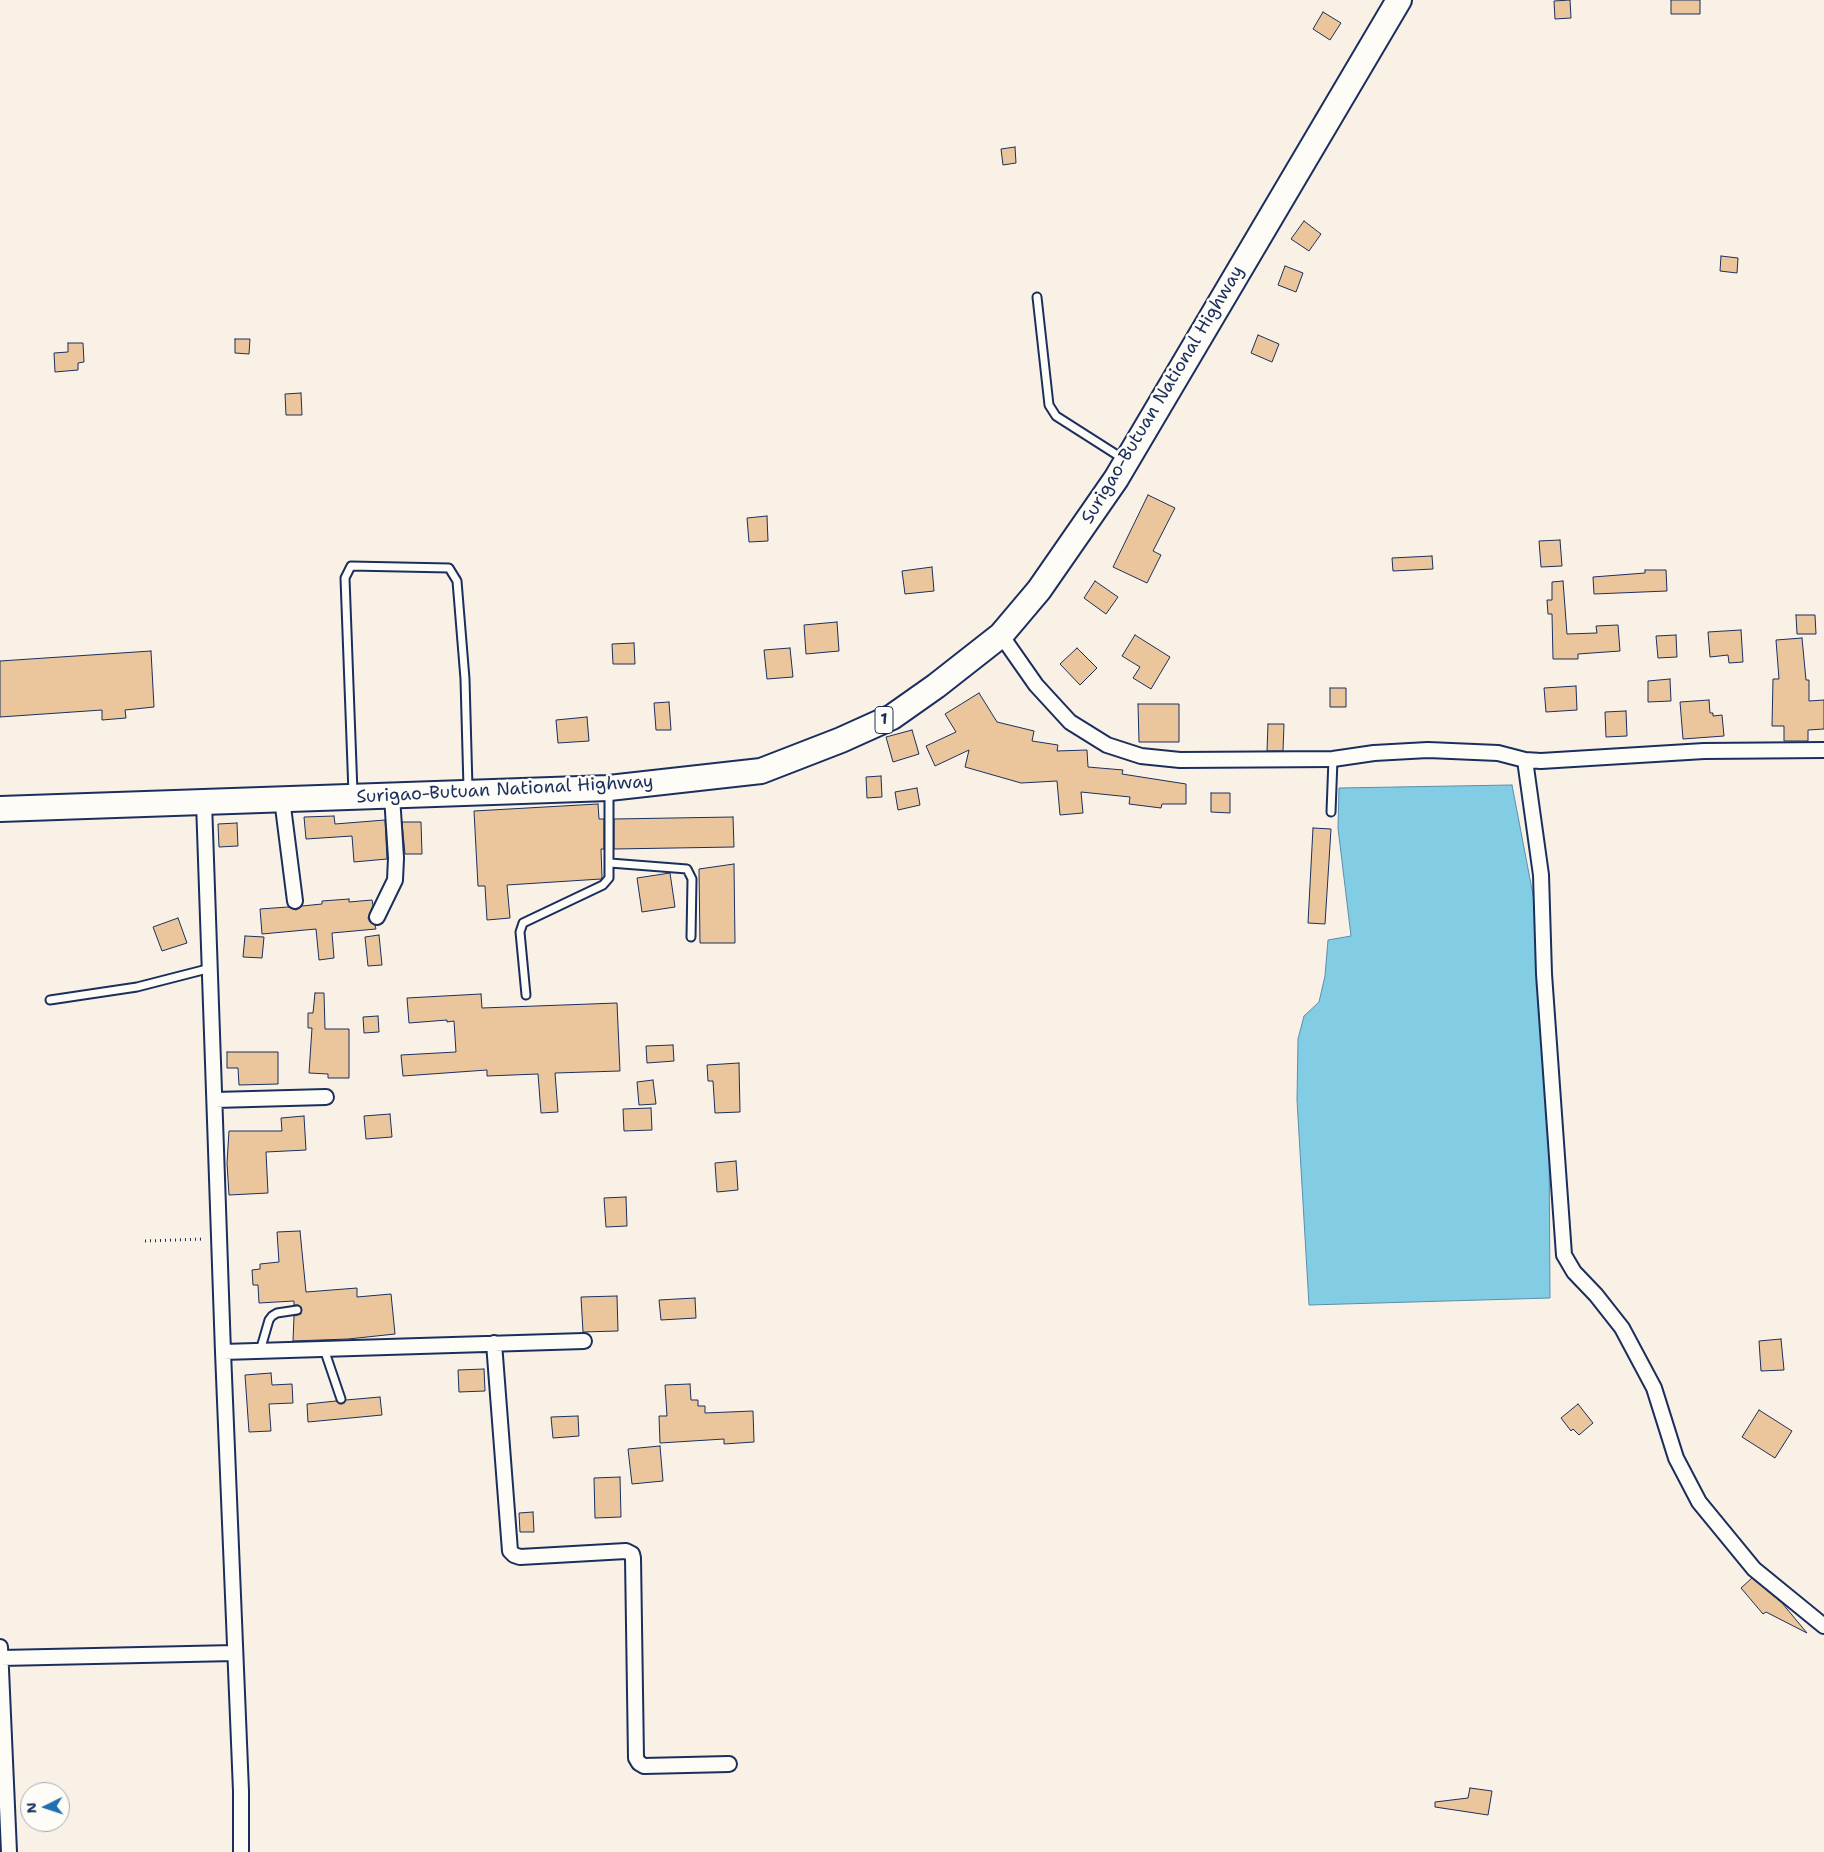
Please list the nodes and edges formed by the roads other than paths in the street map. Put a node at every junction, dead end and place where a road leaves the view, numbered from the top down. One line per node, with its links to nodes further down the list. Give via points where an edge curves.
1 (1399, 0): 3 (highway, Surigao-Butuan National Highway / 1)
2 (1037, 297): 3 (lane, via 1050,405 1056,416)
3 (1127, 461): 4 (highway, Surigao-Butuan National Highway / 1, via 1039,590)
4 (1001, 635): 6 (street, via 1036,685 1070,722 1107,745 1140,756 1180,760); 8 (highway, Surigao-Butuan National Highway / 1, via 892,717 842,740 761,771)
5 (1824, 750): 7 (street, via 1704,751)
6 (1333, 759): 7 (street, via 1428,750 1498,753); 15 (lane)
7 (1525, 760): 32 (street, via 1541,874 1544,974 1564,1255 1574,1272 1622,1328 1654,1388 1676,1458 1699,1502 1754,1569)
8 (609, 788): 9 (highway, Surigao-Butuan National Highway / 1); 16 (lane)
9 (468, 794): 10 (highway, Surigao-Butuan National Highway / 1); 11 (lane, via 465,679 457,581 449,568 351,566 345,578)
10 (392, 796): 11 (highway, Surigao-Butuan National Highway / 1); 18 (street, via 395,880)
11 (353, 797): 12 (highway, Surigao-Butuan National Highway / 1)
12 (282, 799): 13 (highway, Surigao-Butuan National Highway / 1); 17 (street)
13 (204, 802): 14 (highway, Surigao-Butuan National Highway / 1); 20 (street)
14 (0, 809)
15 (1330, 812)
16 (610, 863): 19 (lane, via 687,869 692,879); 21 (lane, via 609,878 603,885 523,923 520,932)
17 (295, 900)
18 (377, 917)
19 (691, 937)
20 (211, 968): 22 (lane, via 137,987); 24 (street)
21 (526, 996)
22 (50, 1000)
23 (326, 1097): 24 (street)
24 (215, 1100): 30 (street)
25 (297, 1310): 29 (lane, via 272,1316)
26 (584, 1340): 27 (street)
27 (494, 1343): 28 (street); 36 (street, via 510,1551 520,1557 626,1551 632,1554 636,1758 644,1766)
28 (324, 1349): 29 (street); 31 (lane)
29 (260, 1351): 30 (street)
30 (223, 1352): 34 (street)
31 (341, 1399)
32 (1824, 1626)
33 (0, 1647): 35 (street)
34 (235, 1653): 35 (street); 38 (street)
35 (0, 1658): 37 (street)
36 (729, 1764)
37 (10, 1852)
38 (241, 1852)

